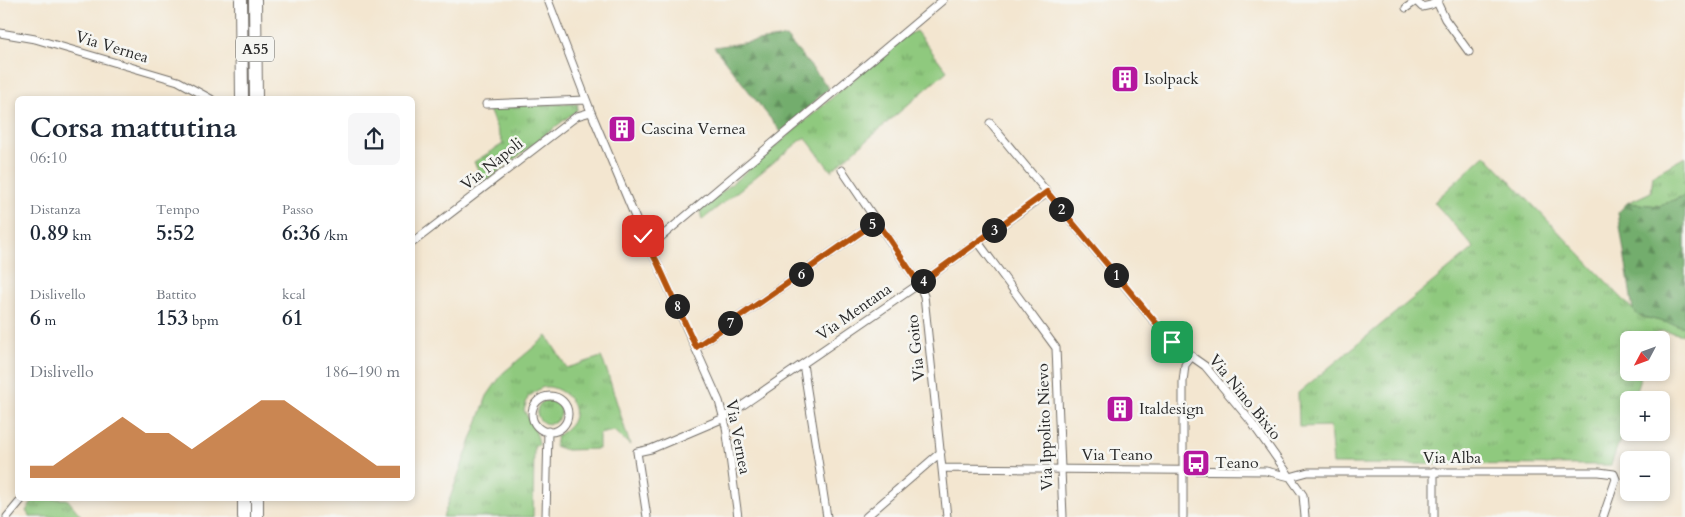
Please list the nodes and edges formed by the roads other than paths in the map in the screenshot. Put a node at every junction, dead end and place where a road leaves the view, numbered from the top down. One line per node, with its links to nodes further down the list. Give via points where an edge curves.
1 (241, 0): 10 (highway, A55)
2 (255, 0): 11 (highway, A55)
3 (548, 0): 12 (street, Via Vernea)
4 (943, 0): 21 (street)
5 (1438, 1): 6 (street, via 1422,7 1416,1); 8 (street, via 1445,19)
6 (1406, 8)
7 (0, 33): 9 (street, Via Vernea, via 35,39 178,81)
8 (1469, 52)
9 (206, 96)
10 (242, 96)
11 (256, 96)
12 (586, 100): 13 (street); 14 (street, Via Vernea)
13 (486, 104)
14 (591, 112): 19 (street, Via Napoli, via 577,116); 21 (street, Via Vernea)
15 (990, 123): 17 (street, Via Nino Bixio)
16 (842, 170): 18 (street, Via Goito)
17 (1047, 192): 20 (street, Via Mentana); 24 (street, Via Nino Bixio, via 1172,342)
18 (877, 221): 22 (street, Via Goito); 23 (street)
19 (415, 241)
20 (978, 242): 22 (street, Via Mentana); 30 (street, Via Ippolito Nievo, via 1056,348)
21 (649, 247): 23 (street, Via Vernea)
22 (919, 284): 25 (street, Via Mentana); 28 (street, Via Goito, via 924,296)
23 (696, 347): 26 (street, Via Vernea)
24 (1192, 356): 31 (street, via 1183,370); 33 (street, Via Nino Bixio, via 1205,366 1249,419)
25 (802, 364): 26 (street, Via Mentana); 43 (street)
26 (724, 418): 41 (street, Via Mentana, via 637,452); 42 (street, Via Vernea)
27 (548, 432): 27 (street, via 558,430 568,417 564,403 554,397 539,400 533,410 534,422); 40 (street)
28 (941, 452): 29 (street, Via Goito); 44 (street)
29 (942, 468): 30 (street, Via Teano); 45 (street, Via Goito)
30 (1060, 469): 31 (street, Via Teano); 46 (street, Via Ippolito Nievo)
31 (1184, 469): 33 (street, Via Teano, via 1266,471); 47 (street)
32 (1434, 471): 33 (street, Via Alba, via 1308,472); 49 (street); 50 (street, Via Alba, via 1614,474 1616,479)
33 (1290, 476): 48 (street, Via Nino Bixio, via 1303,495)
34 (20, 501): 37 (street)
35 (244, 501): 38 (highway)
36 (257, 501): 39 (highway)
37 (7, 517)
38 (244, 517)
39 (257, 517)
40 (546, 517)
41 (647, 517)
42 (738, 517)
43 (827, 517)
44 (866, 517)
45 (946, 517)
46 (1062, 517)
47 (1183, 517)
48 (1305, 517)
49 (1434, 517)
50 (1603, 517)

